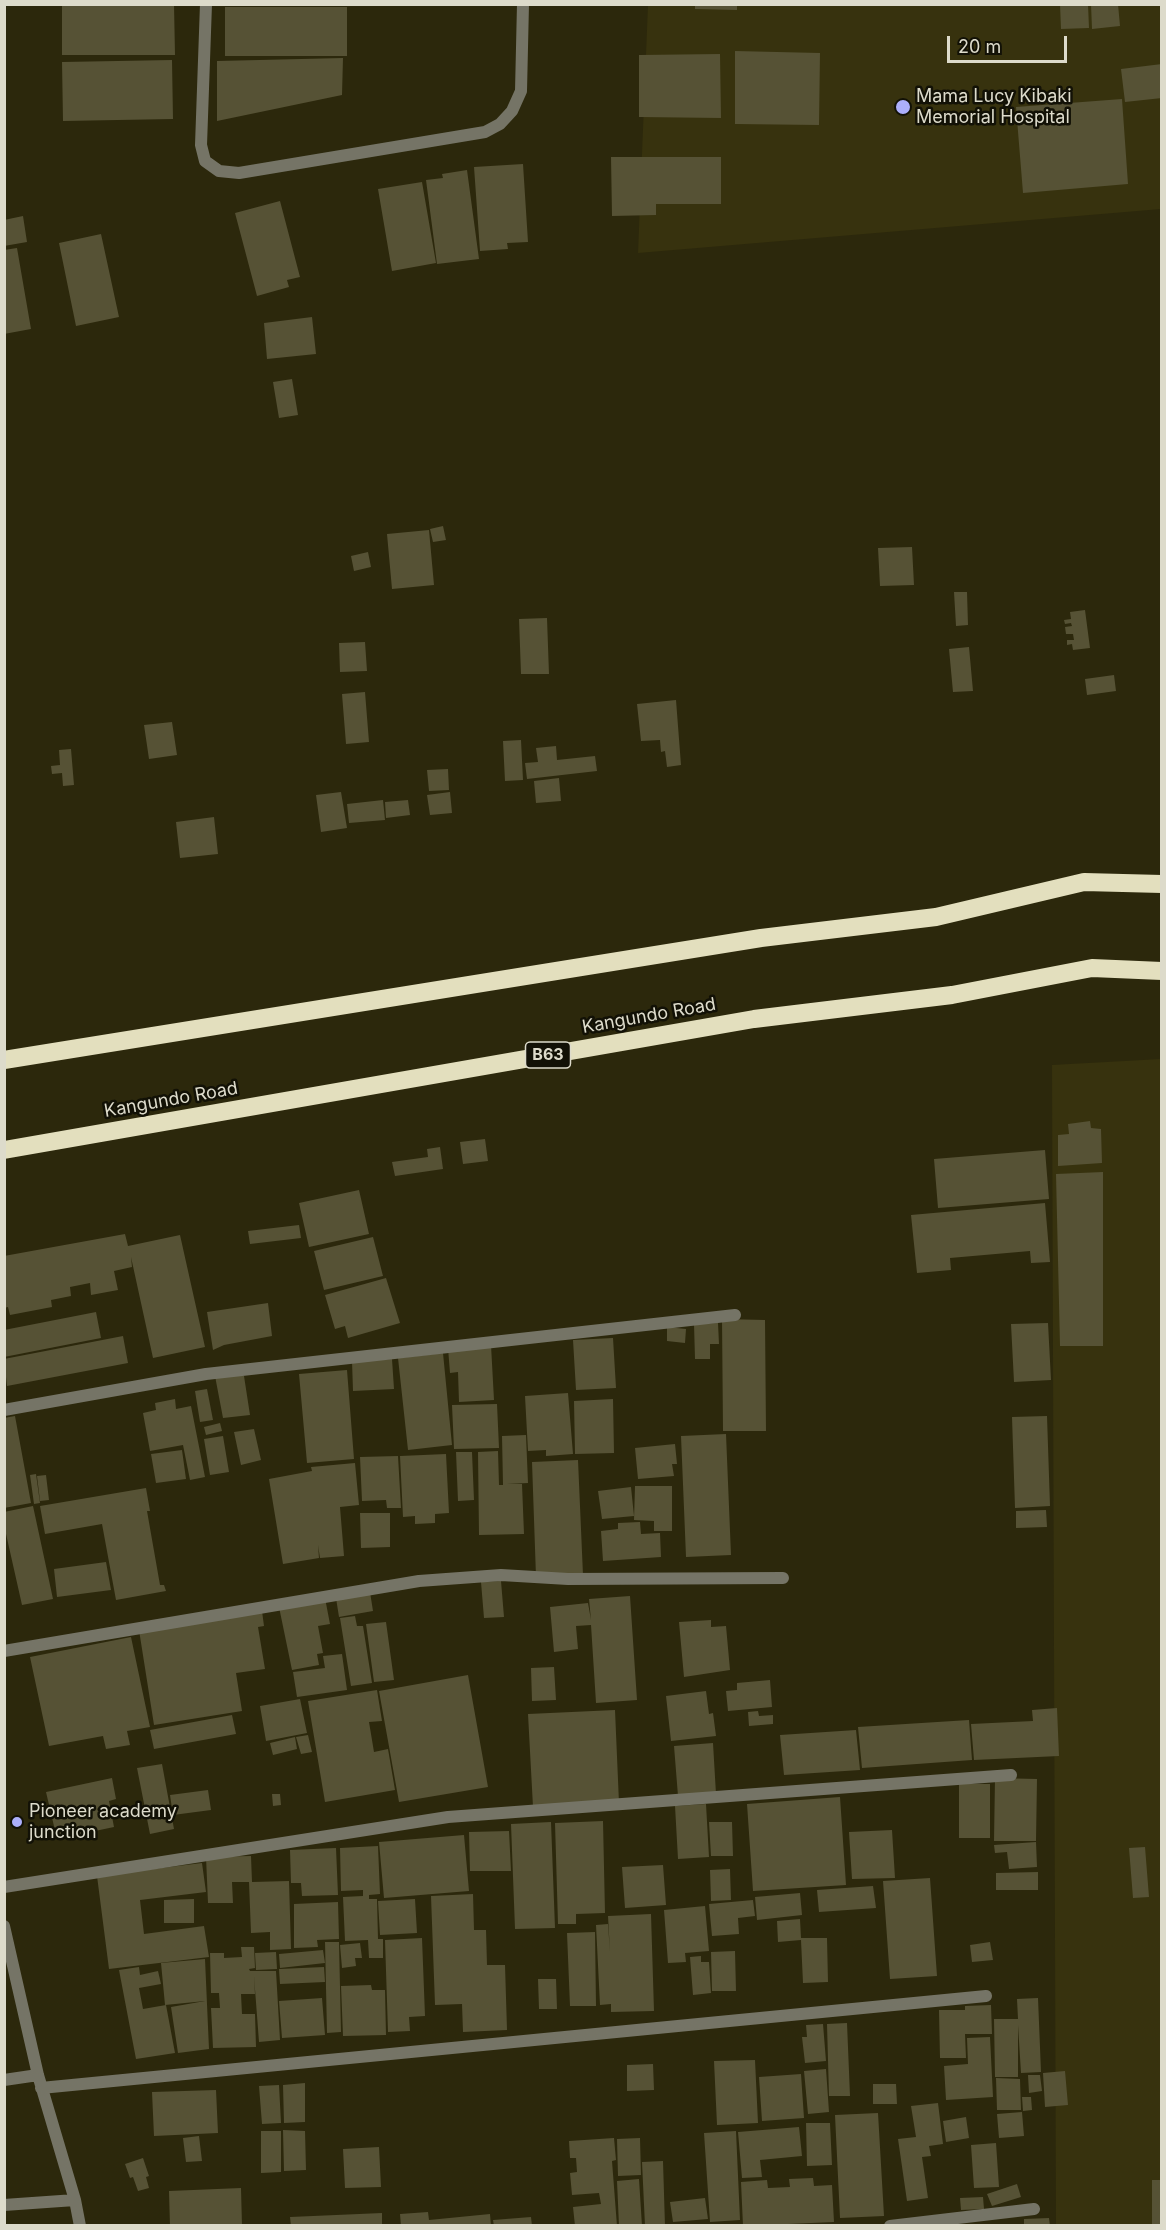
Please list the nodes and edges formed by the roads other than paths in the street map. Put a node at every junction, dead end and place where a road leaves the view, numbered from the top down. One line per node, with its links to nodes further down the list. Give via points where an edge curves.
1 (206, 4): 2 (street, via 201,145 205,160 219,171 239,173 485,132 500,124 512,111 521,91)
2 (523, 4)
3 (1161, 884): 5 (highway, via 1084,882 936,917 761,938)
4 (1161, 971): 6 (highway, Kangundo Road / B63, via 1092,968 952,995 754,1019)
5 (4, 1060)
6 (4, 1150)
7 (735, 1315): 8 (street, via 207,1374)
8 (4, 1410)
9 (783, 1578): 10 (street, via 568,1579 501,1575 419,1581)
10 (4, 1651)
11 (1011, 1775): 12 (street, via 448,1817)
12 (4, 1887)
13 (4, 1926): 15 (street)
14 (986, 1996): 17 (street)
15 (38, 2075): 16 (street); 17 (street)
16 (4, 2080)
17 (41, 2088): 18 (street)
18 (75, 2199): 19 (street); 21 (street)
19 (4, 2205)
20 (1034, 2210): 22 (street)
21 (80, 2226)
22 (890, 2226)

